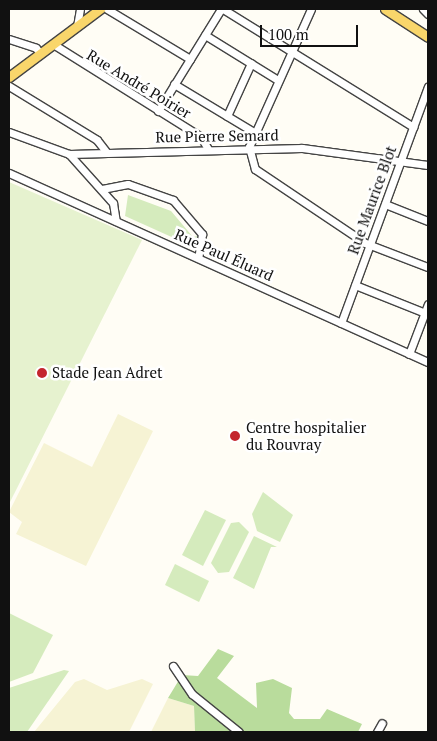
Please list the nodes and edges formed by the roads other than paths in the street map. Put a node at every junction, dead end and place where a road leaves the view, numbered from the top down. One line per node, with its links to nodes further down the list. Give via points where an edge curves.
1 (80, 9): 9 (street)
2 (96, 9): 9 (main road)
3 (107, 9): 16 (street)
4 (222, 9): 10 (street); 14 (street)
5 (311, 9): 14 (street)
6 (384, 9): 11 (main road)
7 (423, 9): 8 (street)
8 (428, 14)
9 (77, 26): 13 (main road)
10 (205, 35): 16 (street); 17 (street)
11 (428, 37)
12 (9, 40): 15 (street, via 36,48)
13 (53, 44): 15 (main road); 23 (street, Rue André Poirier)
14 (292, 50): 19 (street); 25 (street)
15 (40, 53): 18 (main road)
16 (190, 59): 20 (street)
17 (251, 63): 19 (street); 24 (street)
18 (9, 77)
19 (278, 80): 27 (street)
20 (174, 84): 23 (street); 24 (street)
21 (9, 86): 30 (street, via 97,140)
22 (428, 86): 25 (street, Rue Maurice Blot)
23 (158, 111): 29 (street, Rue André Poirier, via 201,137)
24 (227, 116): 27 (street)
25 (413, 127): 32 (street, Rue Maurice Blot)
26 (9, 132): 31 (street, Rue Pierre Semard)
27 (254, 132): 28 (street)
28 (249, 147): 29 (street, Rue Pierre Semard); 32 (street, Rue Pierre Semard, via 302,148); 39 (street, via 256,169)
29 (208, 149): 30 (street, Rue Pierre Semard)
30 (107, 153): 31 (street, Rue Pierre Semard)
31 (69, 154): 35 (street)
32 (401, 160): 33 (street, Rue Pierre Semard); 36 (street, Rue Maurice Blot)
33 (428, 165)
34 (9, 173): 37 (street, Rue Paul Éluard)
35 (102, 189): 37 (street, via 113,203); 40 (street, via 128,184 173,200 202,234)
36 (385, 204): 38 (street); 39 (street, Rue Maurice Blot)
37 (116, 221): 40 (street, Rue Paul Éluard)
38 (428, 221)
39 (370, 245): 41 (street); 42 (street, Rue Maurice Blot)
40 (198, 258): 45 (street, Rue Paul Éluard)
41 (428, 267)
42 (355, 285): 44 (street); 45 (street, Rue Maurice Blot)
43 (428, 304): 44 (street)
44 (425, 312): 46 (street)
45 (342, 323): 46 (street, Rue Paul Éluard)
46 (410, 354): 47 (street, Rue Paul Éluard)
47 (428, 362)
48 (173, 666): 50 (street, via 192,694)
49 (382, 723): 51 (street)
50 (239, 732)
51 (377, 732)

